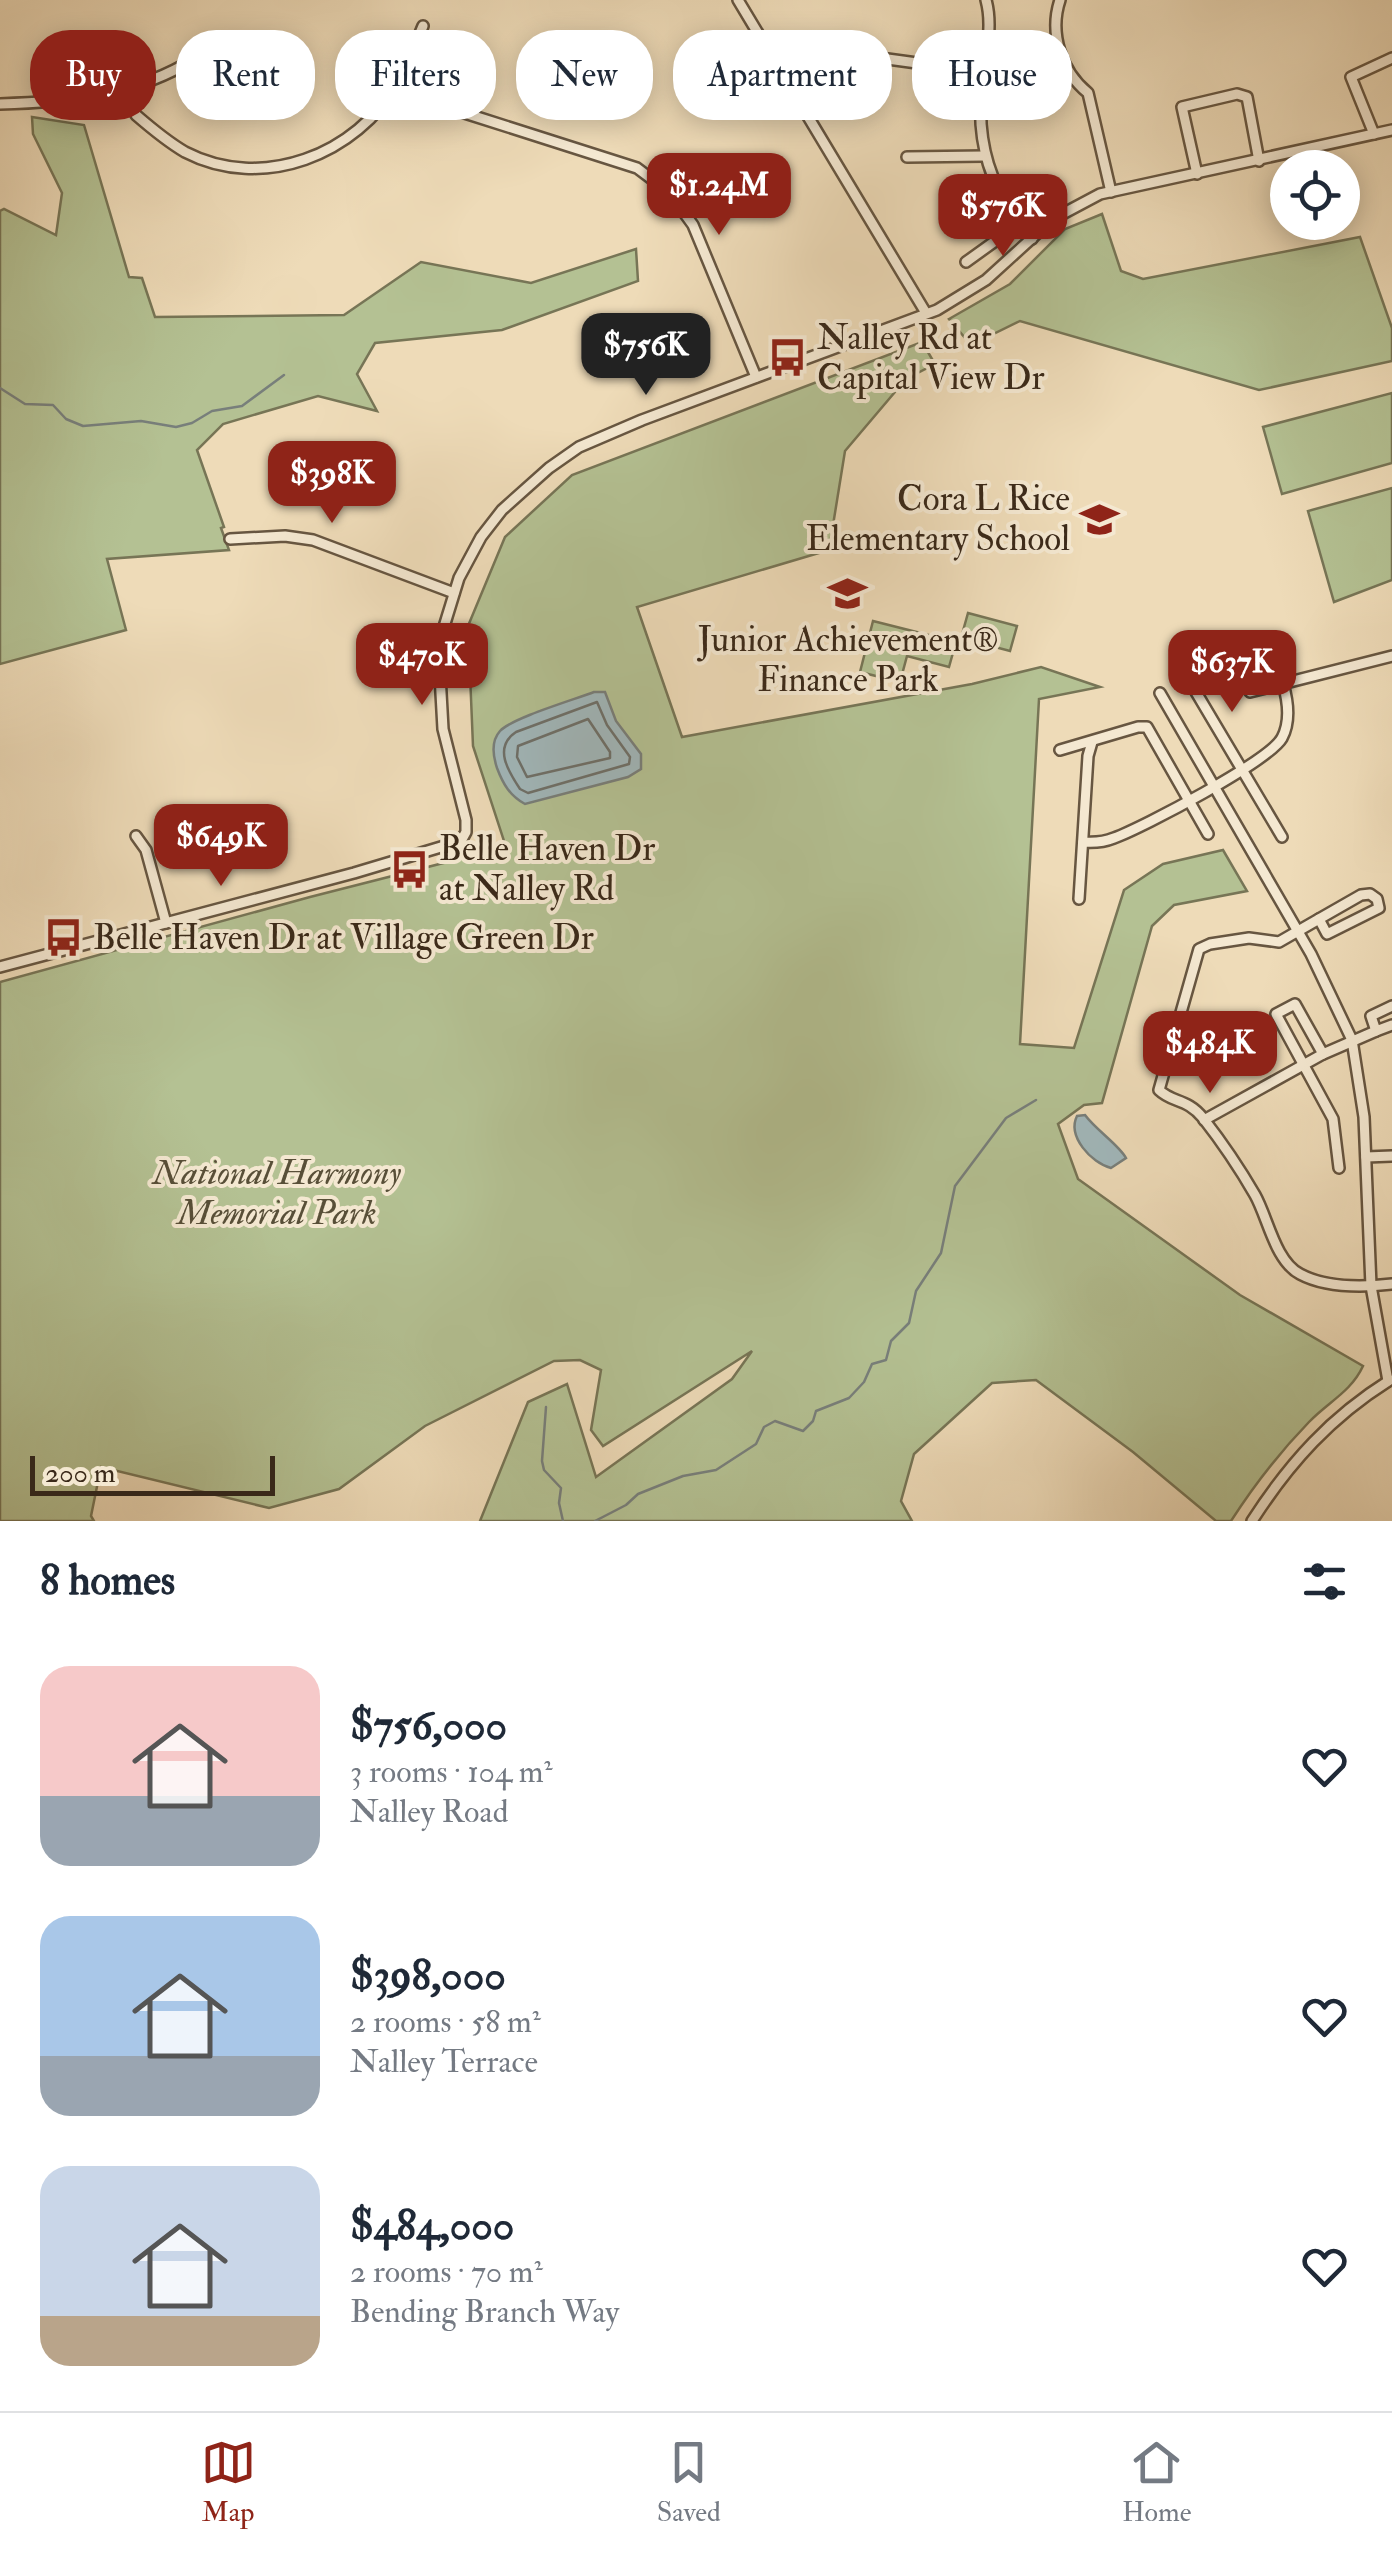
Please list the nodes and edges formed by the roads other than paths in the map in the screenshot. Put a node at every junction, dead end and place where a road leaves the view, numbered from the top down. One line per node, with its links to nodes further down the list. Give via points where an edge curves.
1 (740, 0): 24 (street)
2 (986, 0): 6 (street)
3 (1060, 0): 20 (street, via 1059,44 1069,73 1088,92)
4 (423, 26): 5 (street)
5 (421, 30)
6 (989, 30)
7 (1392, 58): 15 (street, via 1351,77)
8 (176, 69): 9 (street, via 96,97)
9 (0, 104)
10 (143, 120): 11 (street, via 186,152 273,168 318,156)
11 (364, 120)
12 (488, 120): 25 (street, via 613,158 654,178 680,203)
13 (981, 120): 16 (street)
14 (1392, 130): 15 (street)
15 (1374, 134): 18 (street)
16 (984, 156): 17 (street); 21 (street)
17 (907, 157)
18 (1259, 161): 19 (street); 19 (street, via 1247,98 1236,94 1182,107)
19 (1198, 174): 20 (street)
20 (1111, 192): 22 (street, via 1070,208)
21 (1018, 224): 22 (street); 23 (street)
22 (1032, 238): 24 (street, via 986,280)
23 (966, 262)
24 (926, 313): 25 (street)
25 (756, 378): 27 (street, via 579,447 549,468 490,523)
26 (230, 539): 27 (street, via 313,540)
27 (454, 592): 44 (street, via 441,647 440,702 464,838)
28 (1392, 656): 30 (street)
29 (1190, 682): 35 (street)
30 (1283, 684): 31 (street); 35 (street, via 1283,735 1270,752)
31 (1250, 692)
32 (1160, 693): 36 (street)
33 (1092, 742): 34 (street); 37 (street, via 1147,727); 41 (street)
34 (1060, 750)
35 (1242, 768): 36 (street); 40 (street)
36 (1215, 785): 37 (street); 45 (street)
37 (1190, 800): 38 (street); 41 (street, via 1112,838)
38 (1208, 834)
39 (136, 836): 44 (street)
40 (1282, 838)
41 (1083, 842): 42 (street)
42 (1079, 899)
43 (1319, 919): 43 (street, via 1361,895 1380,904 1332,934); 45 (street)
44 (166, 923): 46 (street)
45 (1297, 932): 50 (street); 53 (street, via 1278,942 1249,938 1199,949 1159,1088 1191,1104)
46 (0, 967)
47 (1392, 1006): 49 (street, via 1371,1016)
48 (1392, 1026): 49 (street)
49 (1376, 1032): 50 (street)
50 (1352, 1040): 51 (street); 55 (street)
51 (1323, 1054): 52 (street); 52 (street, via 1295,1004 1276,1014)
52 (1304, 1064): 53 (street); 56 (street, via 1333,1119)
53 (1204, 1120): 58 (street, via 1253,1191 1294,1270)
54 (1392, 1156): 55 (street)
55 (1366, 1157): 58 (street)
56 (1339, 1168)
57 (1392, 1284): 58 (street)
58 (1372, 1286): 59 (street)
59 (1390, 1380): 60 (street, via 1319,1433)
60 (1252, 1521)

